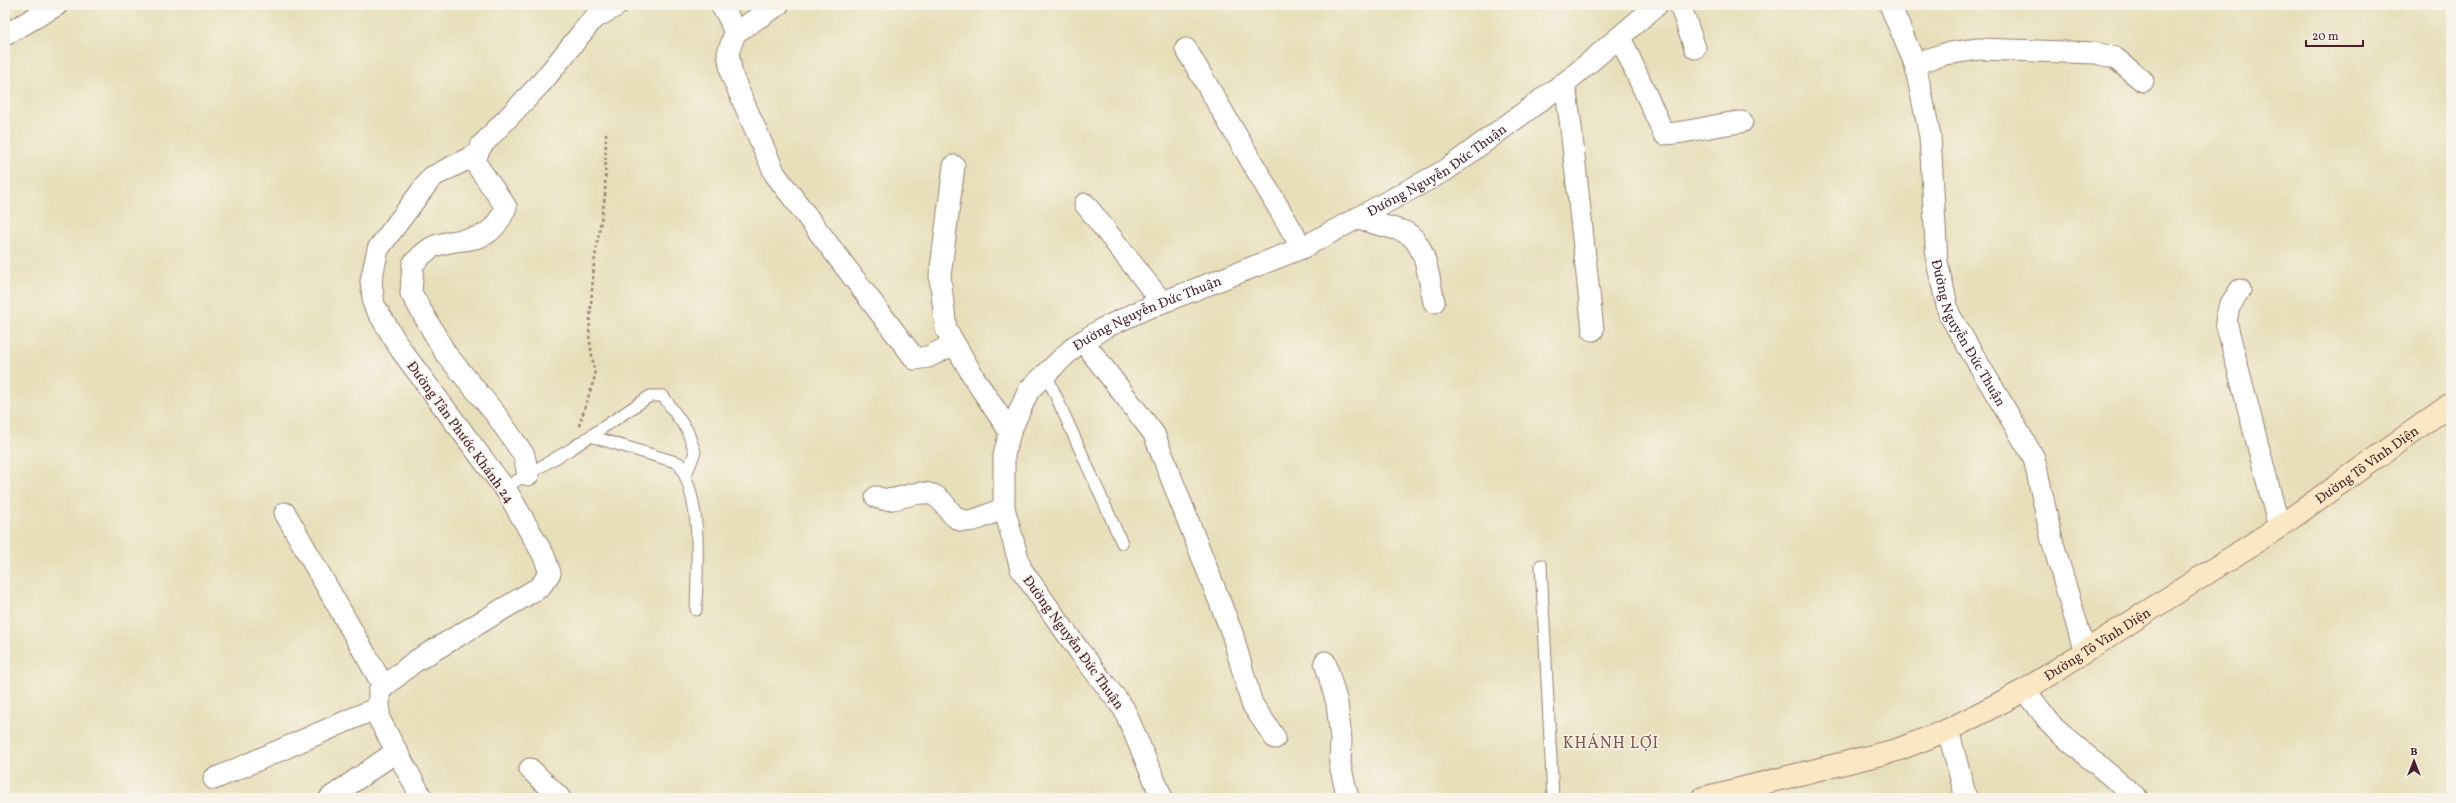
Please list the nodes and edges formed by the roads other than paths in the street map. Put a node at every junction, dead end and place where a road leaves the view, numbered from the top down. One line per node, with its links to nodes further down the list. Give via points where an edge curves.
1 (57, 5): 9 (street)
2 (721, 5): 8 (street)
3 (778, 5): 8 (street)
4 (1657, 5): 10 (street, Đường Nguyễn Đức Thuận)
5 (1680, 5): 11 (street)
6 (1890, 5): 13 (street, Đường Nguyễn Đức Thuận)
7 (611, 7): 17 (street, via 593,19 543,81 481,146)
8 (735, 33): 27 (street, via 728,53 732,76 776,174 915,359 928,357)
9 (5, 35)
10 (1620, 37): 15 (street, Đường Nguyễn Đức Thuận); 16 (street, via 1664,134 1683,133 1714,124)
11 (1695, 48)
12 (1186, 49): 21 (street)
13 (1915, 64): 14 (street, via 1944,54 1978,49 2096,53 2115,58); 42 (street, Đường Nguyễn Đức Thuận, via 1930,136 1937,262 1949,314 2034,458 2052,540)
14 (2143, 81)
15 (1561, 85): 20 (street, Đường Nguyễn Đức Thuận, via 1446,170); 25 (street, via 1566,93 1570,119)
16 (1742, 122)
17 (477, 154): 32 (street, via 474,161 506,207 499,223 481,238 434,246 413,264 411,292 446,354 494,412 524,455); 34 (street, Đường Tân Phước Khánh 24, via 432,177 378,249 371,281 374,305 401,350)
18 (954, 166): 27 (street, via 940,276 946,329)
19 (1085, 204): 23 (street)
20 (1361, 218): 21 (street, Đường Nguyễn Đức Thuận); 24 (street, via 1372,224 1404,231 1413,238 1420,250)
21 (1302, 248): 23 (street, Đường Nguyễn Đức Thuận)
22 (2240, 290): 38 (street, via 2229,307 2226,322)
23 (1162, 302): 26 (street, Đường Nguyễn Đức Thuận, via 1104,328)
24 (1434, 302)
25 (1593, 330)
26 (1083, 341): 28 (street, Đường Nguyễn Đức Thuận); 47 (street, via 1154,434 1232,634 1252,704)
27 (954, 344): 30 (street)
28 (1046, 374): 30 (street, Đường Nguyễn Đức Thuận, via 1029,390); 39 (lane)
29 (2451, 404): 38 (main road, Đường Tô Vĩnh Diện)
30 (1010, 432): 36 (street, Đường Nguyễn Đức Thuận, via 1004,455)
31 (590, 436): 32 (lane); 33 (lane, via 679,462); 33 (lane, via 650,396 663,396 687,430 695,452)
32 (528, 474): 34 (lane)
33 (686, 475): 41 (lane, via 696,526)
34 (504, 488): 45 (street, Đường Tân Phước Khánh 24, via 544,556 550,573 540,587 414,662)
35 (876, 497): 36 (street, via 887,501 925,492 938,498 955,518 964,521)
36 (1004, 508): 54 (street, Đường Nguyễn Đức Thuận, via 1021,570 1124,709)
37 (285, 513): 45 (street)
38 (2279, 527): 42 (main road, Đường Tô Vĩnh Diện)
39 (1122, 543)
40 (1542, 565): 56 (lane)
41 (696, 610)
42 (2085, 652): 44 (main road, Đường Tô Vĩnh Diện)
43 (1326, 662): 55 (street, via 1337,703 1341,740 1340,765)
44 (2025, 690): 46 (main road, Đường Tô Vĩnh Diện); 59 (street, via 2054,728)
45 (382, 697): 48 (street, via 379,719); 50 (street)
46 (1948, 730): 57 (main road, Đường Tô Vĩnh Diện, via 1897,750); 58 (street)
47 (1275, 738)
48 (397, 751): 51 (street); 52 (street)
49 (530, 769): 53 (street)
50 (214, 779)
51 (330, 798)
52 (422, 798)
53 (560, 798)
54 (1162, 798)
55 (1348, 798)
56 (1553, 798)
57 (1703, 798)
58 (1966, 798)
59 (2137, 798)

